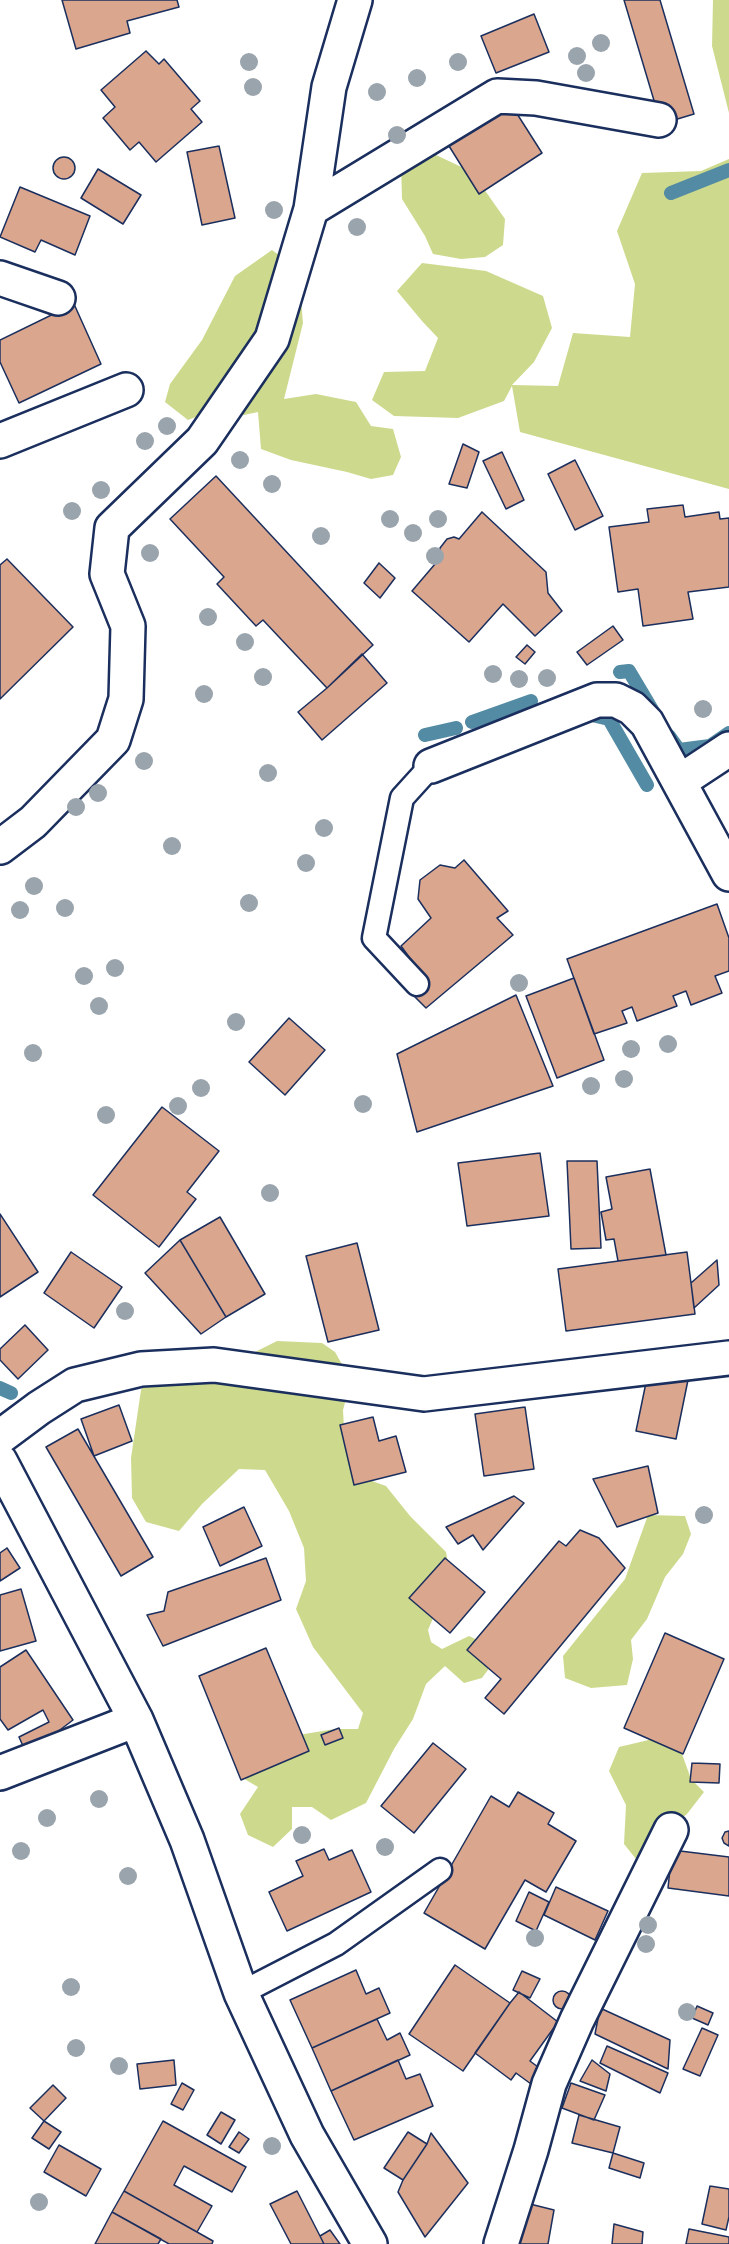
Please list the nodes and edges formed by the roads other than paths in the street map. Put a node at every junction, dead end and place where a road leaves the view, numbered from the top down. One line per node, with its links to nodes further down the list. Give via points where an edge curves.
1 (355, 0): 3 (street, via 329,87)
2 (659, 120): 3 (street, via 536,98 497,96)
3 (311, 208): 11 (street, via 272,339 202,441 112,528 107,574 128,626 126,699 113,740 33,822)
4 (0, 278): 5 (street)
5 (58, 298)
6 (126, 390): 7 (street)
7 (0, 441)
8 (729, 749): 10 (street)
9 (431, 766): 10 (street, via 597,700 616,700 632,708 647,723); 13 (lane, via 402,798 374,938)
10 (679, 782): 12 (street)
11 (0, 847)
12 (729, 874)
13 (417, 984)
14 (729, 1358): 15 (street, via 424,1394 214,1365 141,1369 75,1385)
15 (0, 1437)
16 (0, 1461): 17 (street)
17 (136, 1720): 18 (street); 21 (street, via 187,1840)
18 (0, 1773)
19 (671, 1830): 23 (street, via 549,2084)
20 (440, 1870): 21 (lane, via 336,1944)
21 (241, 1993): 22 (street, via 306,2135)
22 (370, 2244)
23 (501, 2244)

